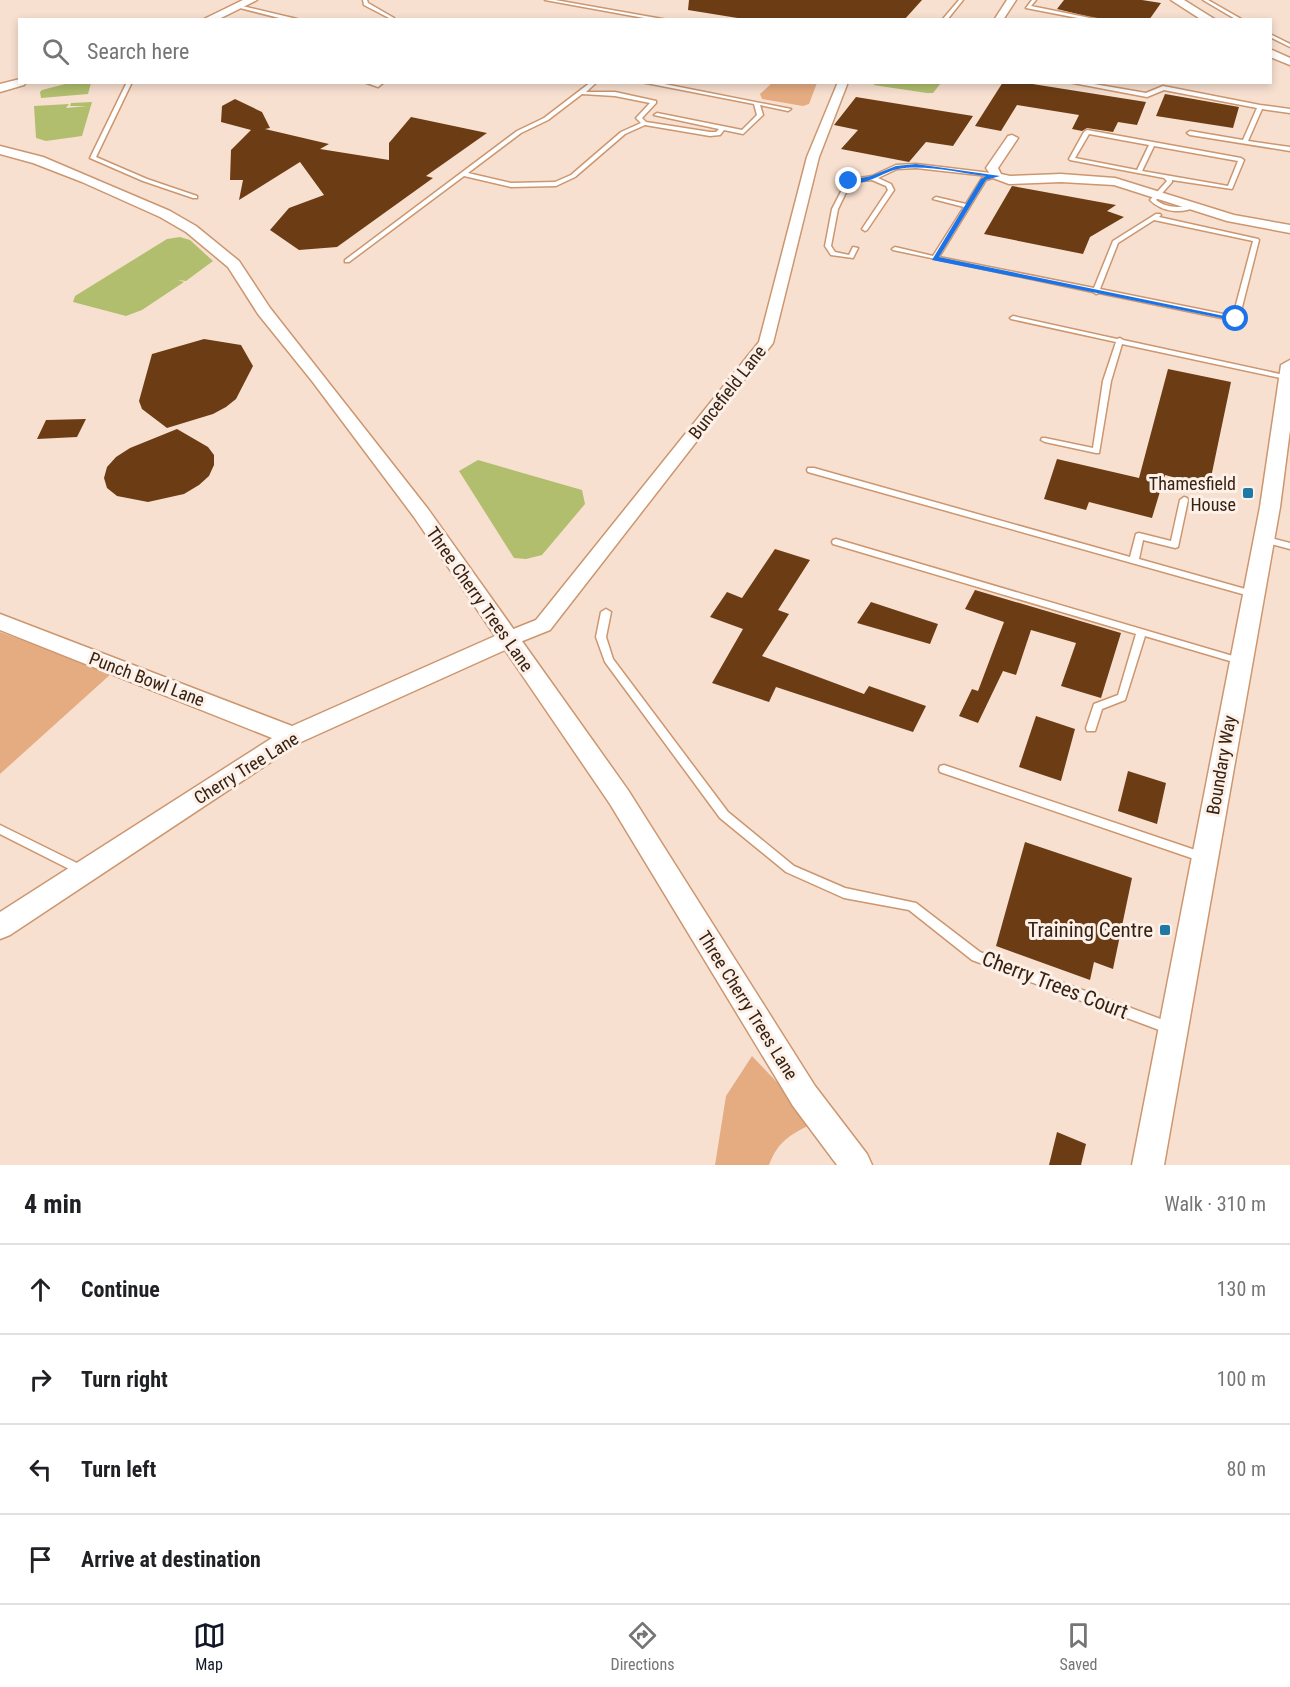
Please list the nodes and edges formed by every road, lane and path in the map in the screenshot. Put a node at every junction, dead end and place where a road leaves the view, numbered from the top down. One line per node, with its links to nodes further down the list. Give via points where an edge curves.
1 (252, 0): 10 (street)
2 (365, 0): 13 (lane)
3 (547, 0): 14 (lane)
4 (961, 0): 15 (lane)
5 (1012, 0): 16 (street)
6 (1034, 0): 17 (lane, via 1028,7)
7 (1176, 0): 18 (street)
8 (1206, 1): 9 (lane); 19 (lane)
9 (1220, 1)
10 (238, 6): 11 (street); 12 (lane)
11 (211, 18)
12 (287, 18)
13 (392, 18)
14 (654, 18)
15 (946, 18)
16 (999, 18)
17 (1086, 18)
18 (1208, 18)
19 (1237, 18)
20 (1272, 36): 22 (lane)
21 (1290, 38): 22 (lane)
22 (1278, 39): 23 (lane)
23 (1290, 46)
24 (1272, 53): 25 (street)
25 (1290, 62)
26 (18, 83): 32 (street)
27 (129, 84): 53 (lane, via 93,158)
28 (593, 84): 33 (lane)
29 (653, 84): 34 (lane)
30 (842, 84): 81 (street, Buncefield Lane, via 813,158 766,343 543,625)
31 (1082, 84): 35 (lane, via 1147,95 1163,88)
32 (0, 88)
33 (582, 93): 39 (lane, via 615,94 654,102 639,117); 48 (lane, via 546,119 519,132)
34 (757, 104): 36 (lane); 40 (lane, via 760,115 748,130)
35 (1260, 107): 37 (lane); 43 (lane)
36 (788, 109)
37 (1290, 111)
38 (657, 115): 40 (lane)
39 (644, 123): 40 (lane, via 710,134 718,134); 48 (lane, via 623,133 573,176 556,184 511,185)
40 (722, 128)
41 (1190, 132): 43 (lane)
42 (1012, 138): 49 (street, via 992,168)
43 (1245, 141): 45 (lane)
44 (1152, 144): 47 (lane); 47 (lane, via 1087,132 1072,159); 50 (lane, via 1241,160 1230,188)
45 (1290, 149)
46 (0, 150): 81 (street, Three Cherry Trees Lane, via 78,175 165,214 191,229 234,264 264,311 422,513)
47 (1139, 172): 50 (lane)
48 (463, 174): 64 (lane)
49 (997, 176): 51 (lane, via 916,166 896,167); 52 (street, via 1009,180 1087,178); 55 (lane, via 984,179)
50 (1166, 177): 52 (lane, via 1170,181)
51 (873, 178): 59 (lane, via 889,185 891,190); 61 (lane, via 846,183 830,227 828,246 833,254 851,257)
52 (1157, 193): 56 (street); 57 (lane, via 1153,200)
53 (195, 197)
54 (936, 199): 55 (lane)
55 (967, 206): 63 (lane)
56 (1196, 206): 57 (lane); 60 (street, via 1231,218)
57 (1167, 208): 58 (lane)
58 (1153, 218): 65 (lane, via 1115,242); 65 (lane, via 1256,240 1236,319)
59 (865, 229)
60 (1290, 229)
61 (855, 248)
62 (895, 249): 63 (lane)
63 (935, 258): 65 (lane)
64 (347, 261)
65 (1096, 292)
66 (1013, 318): 67 (lane)
67 (1120, 340): 68 (lane); 70 (lane, via 1107,381 1096,451)
68 (1290, 370): 69 (street, Boundary Way)
69 (1286, 421): 73 (street, Boundary Way)
70 (1045, 440)
71 (811, 470): 76 (lane)
72 (1184, 500): 76 (lane, via 1175,545 1139,536)
73 (1263, 539): 75 (lane); 77 (street, Boundary Way)
74 (836, 542): 80 (lane)
75 (1290, 546)
76 (1134, 560): 77 (lane)
77 (1253, 594): 82 (street, Boundary Way)
78 (606, 612): 90 (lane, Cherry Trees Court, via 601,636 608,660 724,814 790,869 844,893 912,906 976,956)
79 (0, 622): 84 (street, Punch Bowl Lane)
80 (1142, 631): 82 (lane); 83 (lane, via 1122,697 1098,707)
81 (508, 639): 84 (street, Cherry Tree Lane); 91 (street, Three Cherry Trees Lane, via 619,797 804,1096)
82 (1240, 660): 87 (street, Boundary Way)
83 (1091, 728)
84 (293, 736): 88 (street, Cherry Tree Lane)
85 (944, 769): 87 (lane)
86 (0, 829): 88 (lane)
87 (1205, 858): 90 (street, Boundary Way)
88 (85, 872): 89 (street, Cherry Tree Lane)
89 (0, 927)
90 (1175, 1030): 92 (street, Boundary Way)
91 (856, 1165)
92 (1148, 1165)

